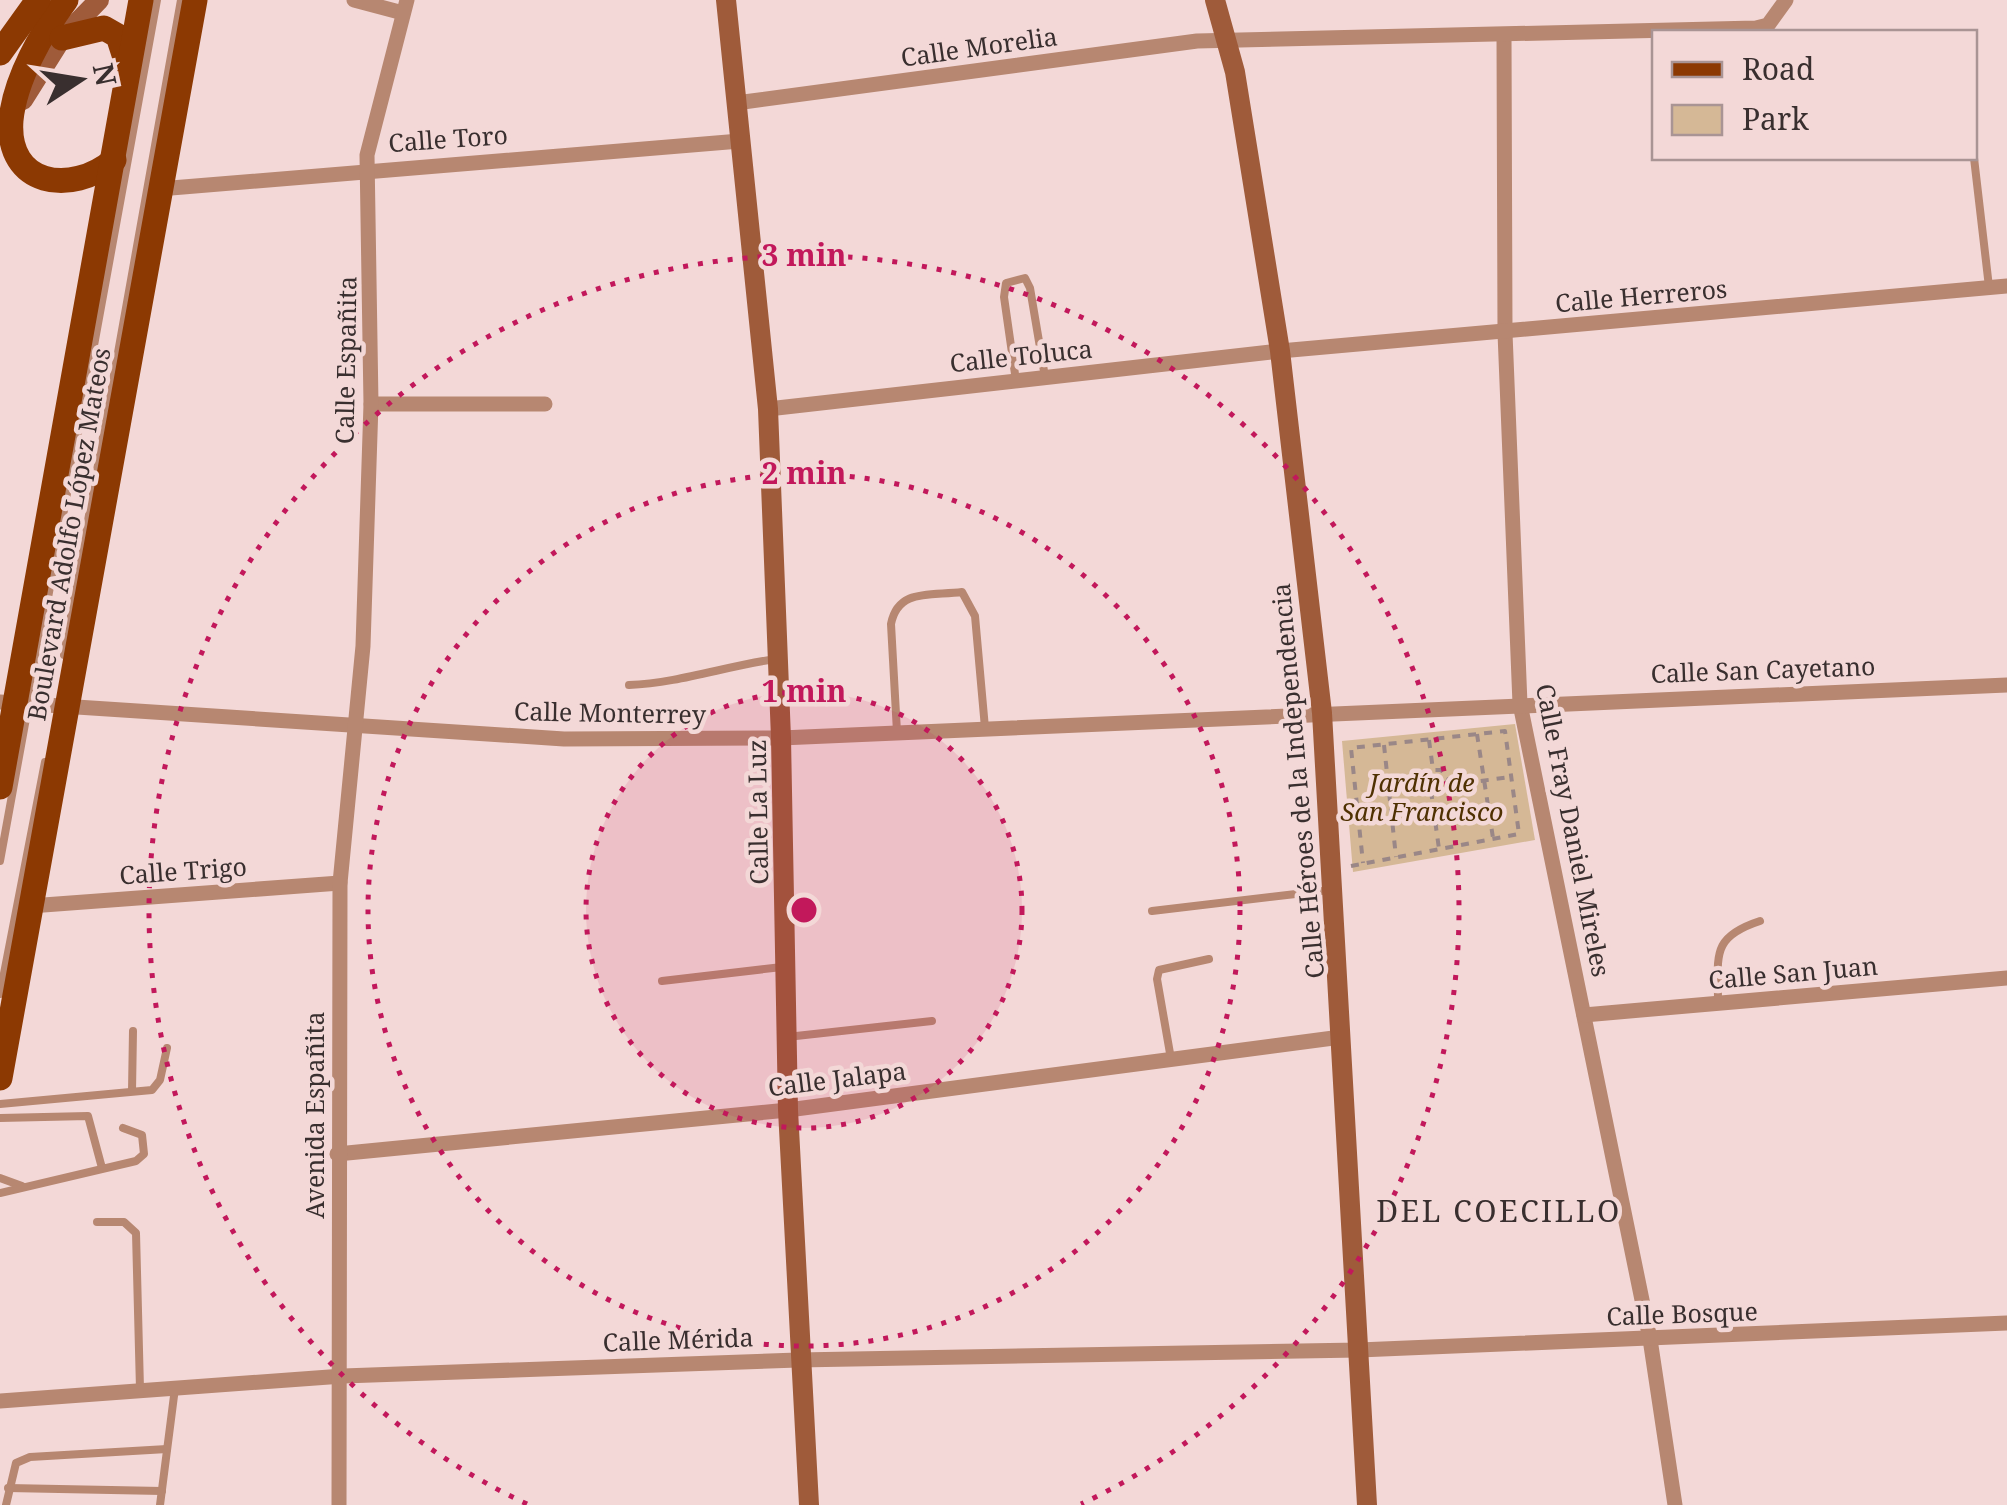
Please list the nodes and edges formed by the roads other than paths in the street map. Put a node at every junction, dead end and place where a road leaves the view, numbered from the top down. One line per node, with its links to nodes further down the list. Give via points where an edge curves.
1 (38, 0): 18 (main road)
2 (66, 0): 21 (main road, via 28,66)
3 (100, 0): 16 (street)
4 (141, 0): 19 (main road, Boulevard Adolfo López Mateos)
5 (157, 0): 40 (lane)
6 (181, 0): 37 (lane)
7 (196, 0): 26 (main road, Boulevard Adolfo López Mateos)
8 (354, 0): 12 (street)
9 (726, 0): 20 (street, Calle La Luz)
10 (1215, 0): 17 (street, Calle Héroes de la Independencia)
11 (1786, 0): 13 (street, Calle Morelia, via 1768,24 1756,28)
12 (405, 7): 25 (street, Calle Españita)
13 (1693, 30)
14 (1652, 31): 15 (street, Calle Morelia)
15 (1504, 36): 17 (street, Calle Morelia); 29 (street, Calle Fray Daniel Mireles)
16 (62, 38): 19 (main road, via 96,27 112,31 122,42); 21 (street)
17 (1228, 41): 20 (street, Calle Morelia); 30 (street, Calle Héroes de la Independencia)
18 (0, 53)
19 (128, 70): 23 (main road, Boulevard Adolfo López Mateos)
20 (736, 103): 22 (street, Calle La Luz)
21 (6, 130): 23 (main road, via 16,151 44,178 75,182)
22 (740, 141): 25 (street, Calle Toro); 35 (street, Calle La Luz)
23 (114, 160): 40 (main road, Boulevard Adolfo López Mateos)
24 (1974, 160): 28 (lane)
25 (367, 168): 26 (street, Calle Toro); 33 (street, Calle Españita)
26 (159, 189): 42 (main road, Boulevard Adolfo López Mateos)
27 (2007, 286): 28 (street, Calle Herreros)
28 (1989, 288): 29 (street, Calle Herreros)
29 (1505, 333): 30 (street, Calle Herreros); 41 (street, Calle Fray Daniel Mireles)
30 (1280, 351): 31 (street, Calle Toluca); 43 (street, Calle Héroes de la Independencia)
31 (1045, 378): 32 (street, Calle Toluca); 32 (lane, via 1030,288 1015,278 1004,297)
32 (1016, 381): 35 (street, Calle Toluca)
33 (371, 404): 34 (street); 44 (street, Calle Españita)
34 (546, 404)
35 (768, 408): 36 (street, Calle La Luz)
36 (776, 659): 38 (lane, via 673,684); 47 (street, Calle La Luz)
37 (63, 660)
38 (629, 685)
39 (2007, 685): 41 (street, Calle San Cayetano)
40 (16, 703): 42 (street, Calle Monterrey); 48 (main road, Boulevard Adolfo López Mateos); 51 (lane)
41 (1520, 704): 43 (street, Calle Monterrey); 63 (street, Calle Fray Daniel Mireles)
42 (58, 707): 44 (street, Calle Monterrey); 54 (main road, Boulevard Adolfo López Mateos)
43 (1322, 713): 45 (street, Calle Monterrey); 53 (street, Calle Héroes de la Independencia)
44 (356, 725): 47 (street, Calle Monterrey, via 564,738); 52 (street, Avenida Españita)
45 (986, 728): 46 (street, Calle Monterrey); 46 (lane, via 975,616 962,592 905,598 894,607)
46 (897, 732): 47 (street, Calle Monterrey)
47 (781, 738): 58 (street, Calle La Luz)
48 (4, 744): 50 (main road, Boulevard Adolfo López Mateos)
49 (45, 759): 61 (lane)
50 (0, 788)
51 (0, 861)
52 (340, 883): 54 (street, Calle Trigo); 76 (street, Avenida Españita)
53 (1334, 890): 55 (lane); 67 (street, Calle Héroes de la Independencia)
54 (30, 906): 70 (main road, Boulevard Adolfo López Mateos)
55 (1152, 911)
56 (1760, 921): 62 (lane, via 1726,937 1718,952)
57 (1210, 959): 69 (lane, via 1159,970)
58 (785, 967): 60 (lane); 66 (street, Calle La Luz)
59 (2007, 978): 62 (street, Calle San Juan)
60 (662, 980)
61 (0, 994)
62 (1718, 1004): 63 (street, Calle San Juan)
63 (1584, 1016): 83 (street, Calle Fray Daniel Mireles)
64 (932, 1022): 66 (lane)
65 (133, 1031): 71 (lane)
66 (786, 1037): 73 (street, Calle La Luz)
67 (1340, 1037): 69 (street, Calle Jalapa); 84 (street, Calle Héroes de la Independencia)
68 (167, 1048): 71 (lane, via 157,1086)
69 (1171, 1060): 73 (street, Calle Jalapa)
70 (0, 1078)
71 (132, 1092): 72 (lane)
72 (0, 1104)
73 (788, 1110): 76 (street, Calle Jalapa); 85 (street, Calle La Luz)
74 (0, 1118): 77 (lane, via 88,1116)
75 (123, 1128): 77 (lane, via 140,1131 144,1154)
76 (338, 1154): 86 (street, Avenida Españita)
77 (102, 1168): 79 (lane)
78 (0, 1178): 79 (lane)
79 (22, 1186): 80 (lane)
80 (0, 1193)
81 (97, 1222): 88 (lane, via 124,1222 136,1234)
82 (2007, 1323): 83 (street, Calle Bosque)
83 (1650, 1339): 84 (street, Calle Bosque); 98 (street, Calle Fray Daniel Mireles)
84 (1359, 1350): 85 (street, Calle Mérida); 97 (street, Calle Héroes de la Independencia)
85 (798, 1360): 86 (street, Calle Mérida); 96 (street, Calle La Luz)
86 (343, 1376): 87 (street, Calle Mérida); 95 (street, Avenida Españita)
87 (175, 1388): 88 (street, Calle Mérida); 90 (lane)
88 (140, 1390): 89 (street, Calle Mérida)
89 (0, 1401)
90 (168, 1450): 91 (lane, via 30,1457 16,1464); 92 (lane)
91 (8, 1488): 92 (lane); 93 (lane)
92 (162, 1491): 94 (lane)
93 (6, 1505)
94 (160, 1505)
95 (340, 1505)
96 (809, 1505)
97 (1368, 1505)
98 (1675, 1505)

